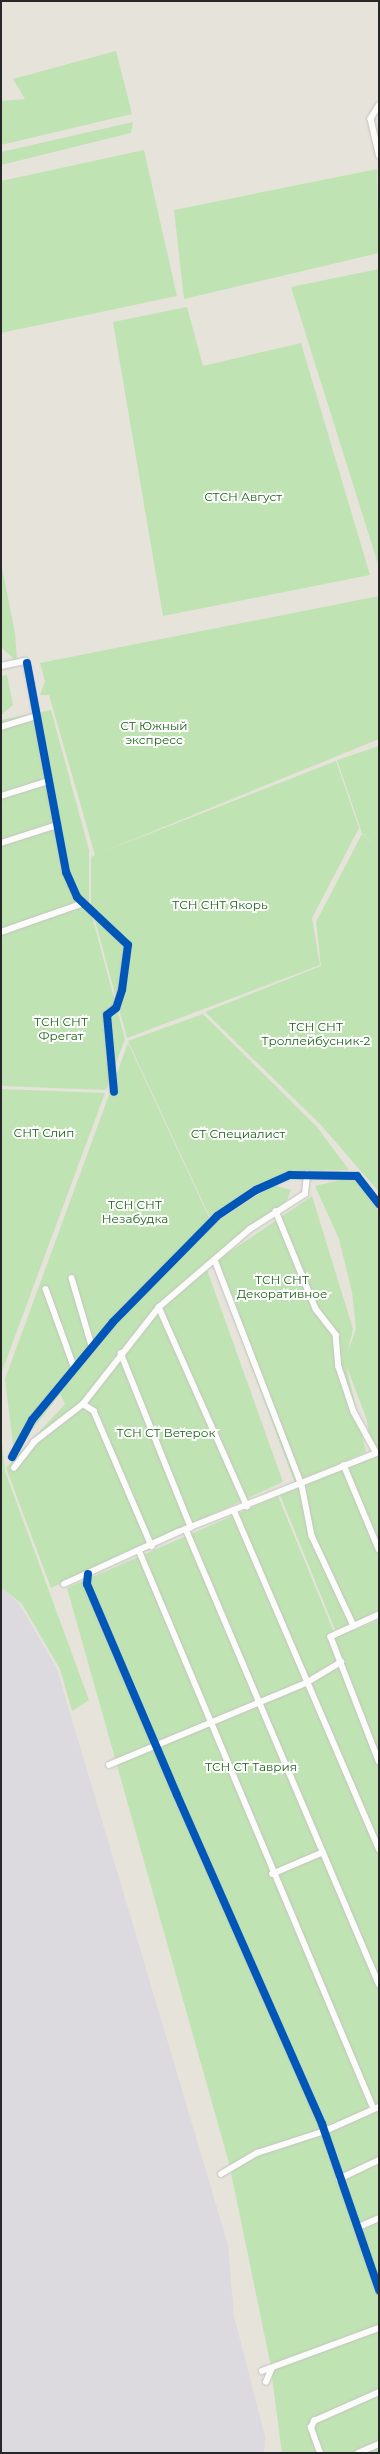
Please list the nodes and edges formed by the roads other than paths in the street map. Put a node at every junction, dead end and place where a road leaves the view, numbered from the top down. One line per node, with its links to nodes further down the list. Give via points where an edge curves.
1 (379, 106): 2 (street, via 371,119)
2 (379, 155)
3 (1, 666): 4 (street, via 26,662)
4 (37, 716): 5 (street); 6 (street)
5 (1, 727)
6 (49, 781): 7 (street); 8 (street)
7 (1, 796)
8 (57, 825): 9 (street); 10 (street, via 66,872)
9 (1, 843)
10 (84, 903): 11 (street); 12 (street, via 128,945 122,990 116,1008 107,1015)
11 (1, 932)
12 (114, 1092)
13 (307, 1174): 14 (street, via 357,1176); 15 (street, via 305,1194); 20 (street, via 272,1180 217,1216)
14 (379, 1204)
15 (276, 1211): 16 (street); 24 (street, via 316,1309 336,1335 339,1367 354,1412)
16 (215, 1260): 19 (street); 28 (street)
17 (72, 1278): 20 (street)
18 (46, 1289): 22 (street)
19 (159, 1307): 21 (street); 29 (street)
20 (92, 1346): 22 (street)
21 (121, 1352): 23 (street); 31 (street)
22 (75, 1369): 25 (street, via 32,1420)
23 (83, 1404): 27 (street, via 34,1442); 32 (street, via 94,1410)
24 (378, 1452): 26 (street)
25 (12, 1458)
26 (344, 1465): 28 (street); 33 (street)
27 (14, 1468)
28 (302, 1485): 29 (street); 38 (street, via 312,1536)
29 (247, 1506): 30 (street)
30 (234, 1510): 31 (street); 40 (street)
31 (189, 1528): 32 (street); 41 (street)
32 (152, 1546): 34 (street)
33 (379, 1549)
34 (139, 1550): 35 (street); 42 (street)
35 (88, 1574): 36 (street); 43 (street, via 87,1584)
36 (64, 1584)
37 (379, 1615): 38 (street)
38 (354, 1626): 39 (street, via 331,1637)
39 (341, 1662): 40 (street); 44 (street)
40 (306, 1683): 41 (street); 46 (street)
41 (258, 1703): 42 (street); 47 (street)
42 (211, 1723): 43 (street); 48 (street)
43 (158, 1744): 45 (street); 51 (street, via 177,1795)
44 (379, 1761)
45 (110, 1765)
46 (379, 1849)
47 (321, 1853): 48 (street); 49 (street)
48 (272, 1874): 50 (street)
49 (379, 1984)
50 (376, 2108): 51 (street)
51 (325, 2131): 53 (street, via 257,2153); 54 (street)
52 (379, 2160): 54 (street)
53 (221, 2174)
54 (339, 2179): 56 (street)
55 (379, 2218): 56 (street)
56 (361, 2226): 58 (street)
57 (379, 2271): 58 (street)
58 (372, 2274): 59 (street)
59 (379, 2290)
60 (379, 2328): 61 (street)
61 (271, 2370): 62 (street); 63 (street)
62 (262, 2371)
63 (266, 2382)
64 (379, 2392): 66 (street, via 314,2421 311,2428)
65 (379, 2444): 67 (street)
66 (320, 2453)
67 (358, 2453)

